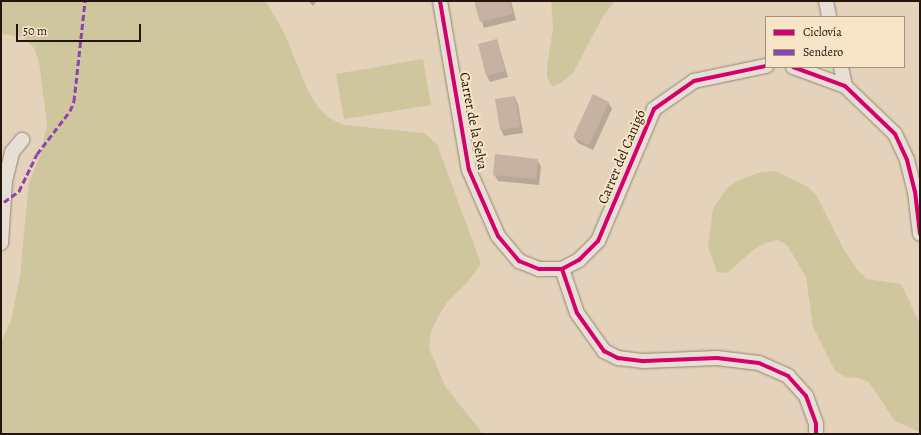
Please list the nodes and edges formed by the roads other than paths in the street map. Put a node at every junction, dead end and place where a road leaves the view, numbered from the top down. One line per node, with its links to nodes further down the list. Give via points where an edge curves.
1 (440, 1): 11 (street, Carrer de la Selva, via 468,170 498,236 519,261 539,269)
2 (826, 1): 3 (street)
3 (830, 16)
4 (765, 66): 11 (street, Carrer del Canigó, via 694,81 654,109 598,241 579,260)
5 (796, 68): 7 (street)
6 (841, 68): 7 (street)
7 (845, 86): 9 (street, via 895,134 907,160 915,191)
8 (22, 140): 10 (street, via 12,152 4,181)
9 (920, 234)
10 (1, 243)
11 (562, 269): 12 (street, via 577,313 604,351 618,358 644,362 718,358 759,363 788,376 806,396 816,424)
12 (816, 434)

